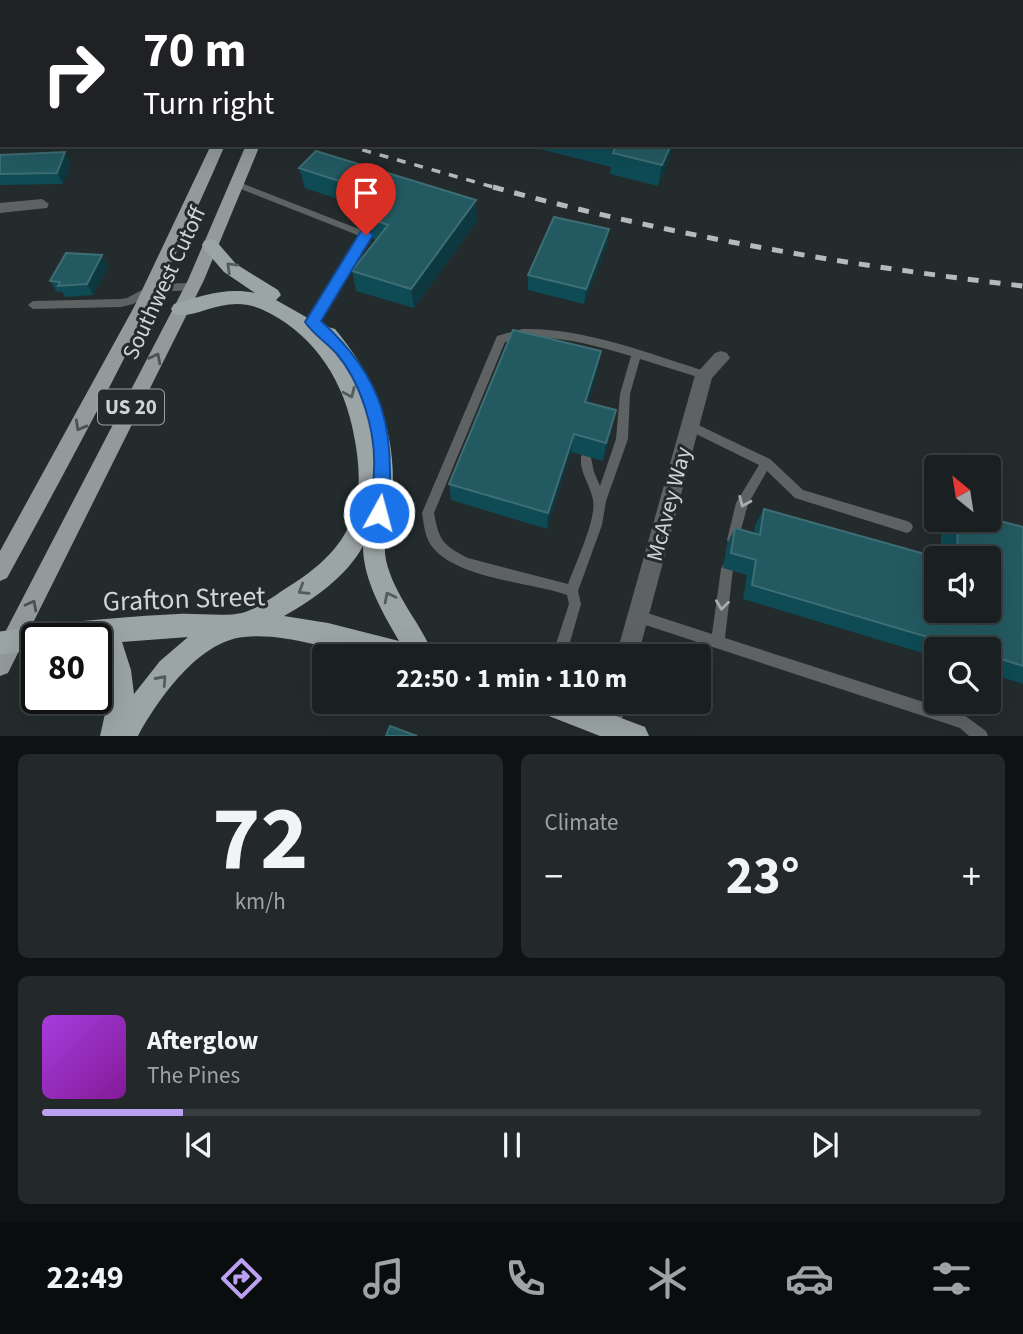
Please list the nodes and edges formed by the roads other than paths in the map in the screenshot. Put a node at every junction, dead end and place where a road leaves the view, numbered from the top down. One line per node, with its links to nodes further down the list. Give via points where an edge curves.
1 (217, 147): 8 (main road, Southwest Cutoff / US 20)
2 (252, 147): 3 (main road, Southwest Cutoff / US 20)
3 (236, 184): 6 (main road, Southwest Cutoff / US 20); 11 (lane, via 366,235)
4 (42, 204): 5 (street)
5 (0, 208)
6 (210, 245): 7 (main road, Southwest Cutoff / US 20); 11 (highway, one-way to 6, via 240,276)
7 (192, 287): 8 (lane); 10 (main road, Southwest Cutoff / US 20)
8 (153, 288): 9 (lane, via 121,303); 24 (main road, Southwest Cutoff / US 20, one-way to 24)
9 (33, 305)
10 (180, 309): 11 (highway, via 238,295); 37 (main road, Southwest Cutoff / US 20, one-way to 10)
11 (310, 326): 27 (highway, one-way to 27, via 342,376 368,441 372,492 368,513 361,532 328,575); 33 (highway, one-way to 11, via 380,580 374,557 383,467 369,398 358,371 341,348)
12 (637, 353): 14 (lane); 15 (lane); 25 (lane, via 607,343 526,331 501,338 428,513 436,543 453,556 494,572)
13 (721, 358): 14 (street, McAvey Way)
14 (704, 375): 17 (street, McAvey Way)
15 (625, 394): 16 (lane); 20 (lane, via 622,439)
16 (616, 404)
17 (690, 426): 19 (lane); 26 (street, McAvey Way)
18 (586, 456): 20 (lane)
19 (765, 463): 21 (lane, via 799,494); 22 (lane, one-way to 22, via 742,503)
20 (600, 501): 25 (lane)
21 (907, 527)
22 (732, 546)
23 (727, 569): 30 (lane, one-way to 30)
24 (0, 571)
25 (572, 591): 34 (lane, via 575,604)
26 (638, 616): 30 (lane); 35 (street, McAvey Way)
27 (244, 624): 28 (highway, Grafton Street); 32 (highway, Grafton Street, via 302,630); 41 (highway, one-way to 27, via 148,696 184,657 206,639)
28 (112, 631)
29 (21, 640): 31 (highway, Grafton Street, bridge)
30 (718, 642): 43 (lane, via 964,722)
31 (0, 643)
32 (360, 644)
33 (415, 644)
34 (563, 644)
35 (630, 644)
36 (112, 646): 40 (highway, via 122,692 121,716)
37 (0, 665)
38 (586, 714): 39 (highway)
39 (610, 721): 42 (highway)
40 (113, 736)
41 (123, 736)
42 (636, 736)
43 (981, 736)

